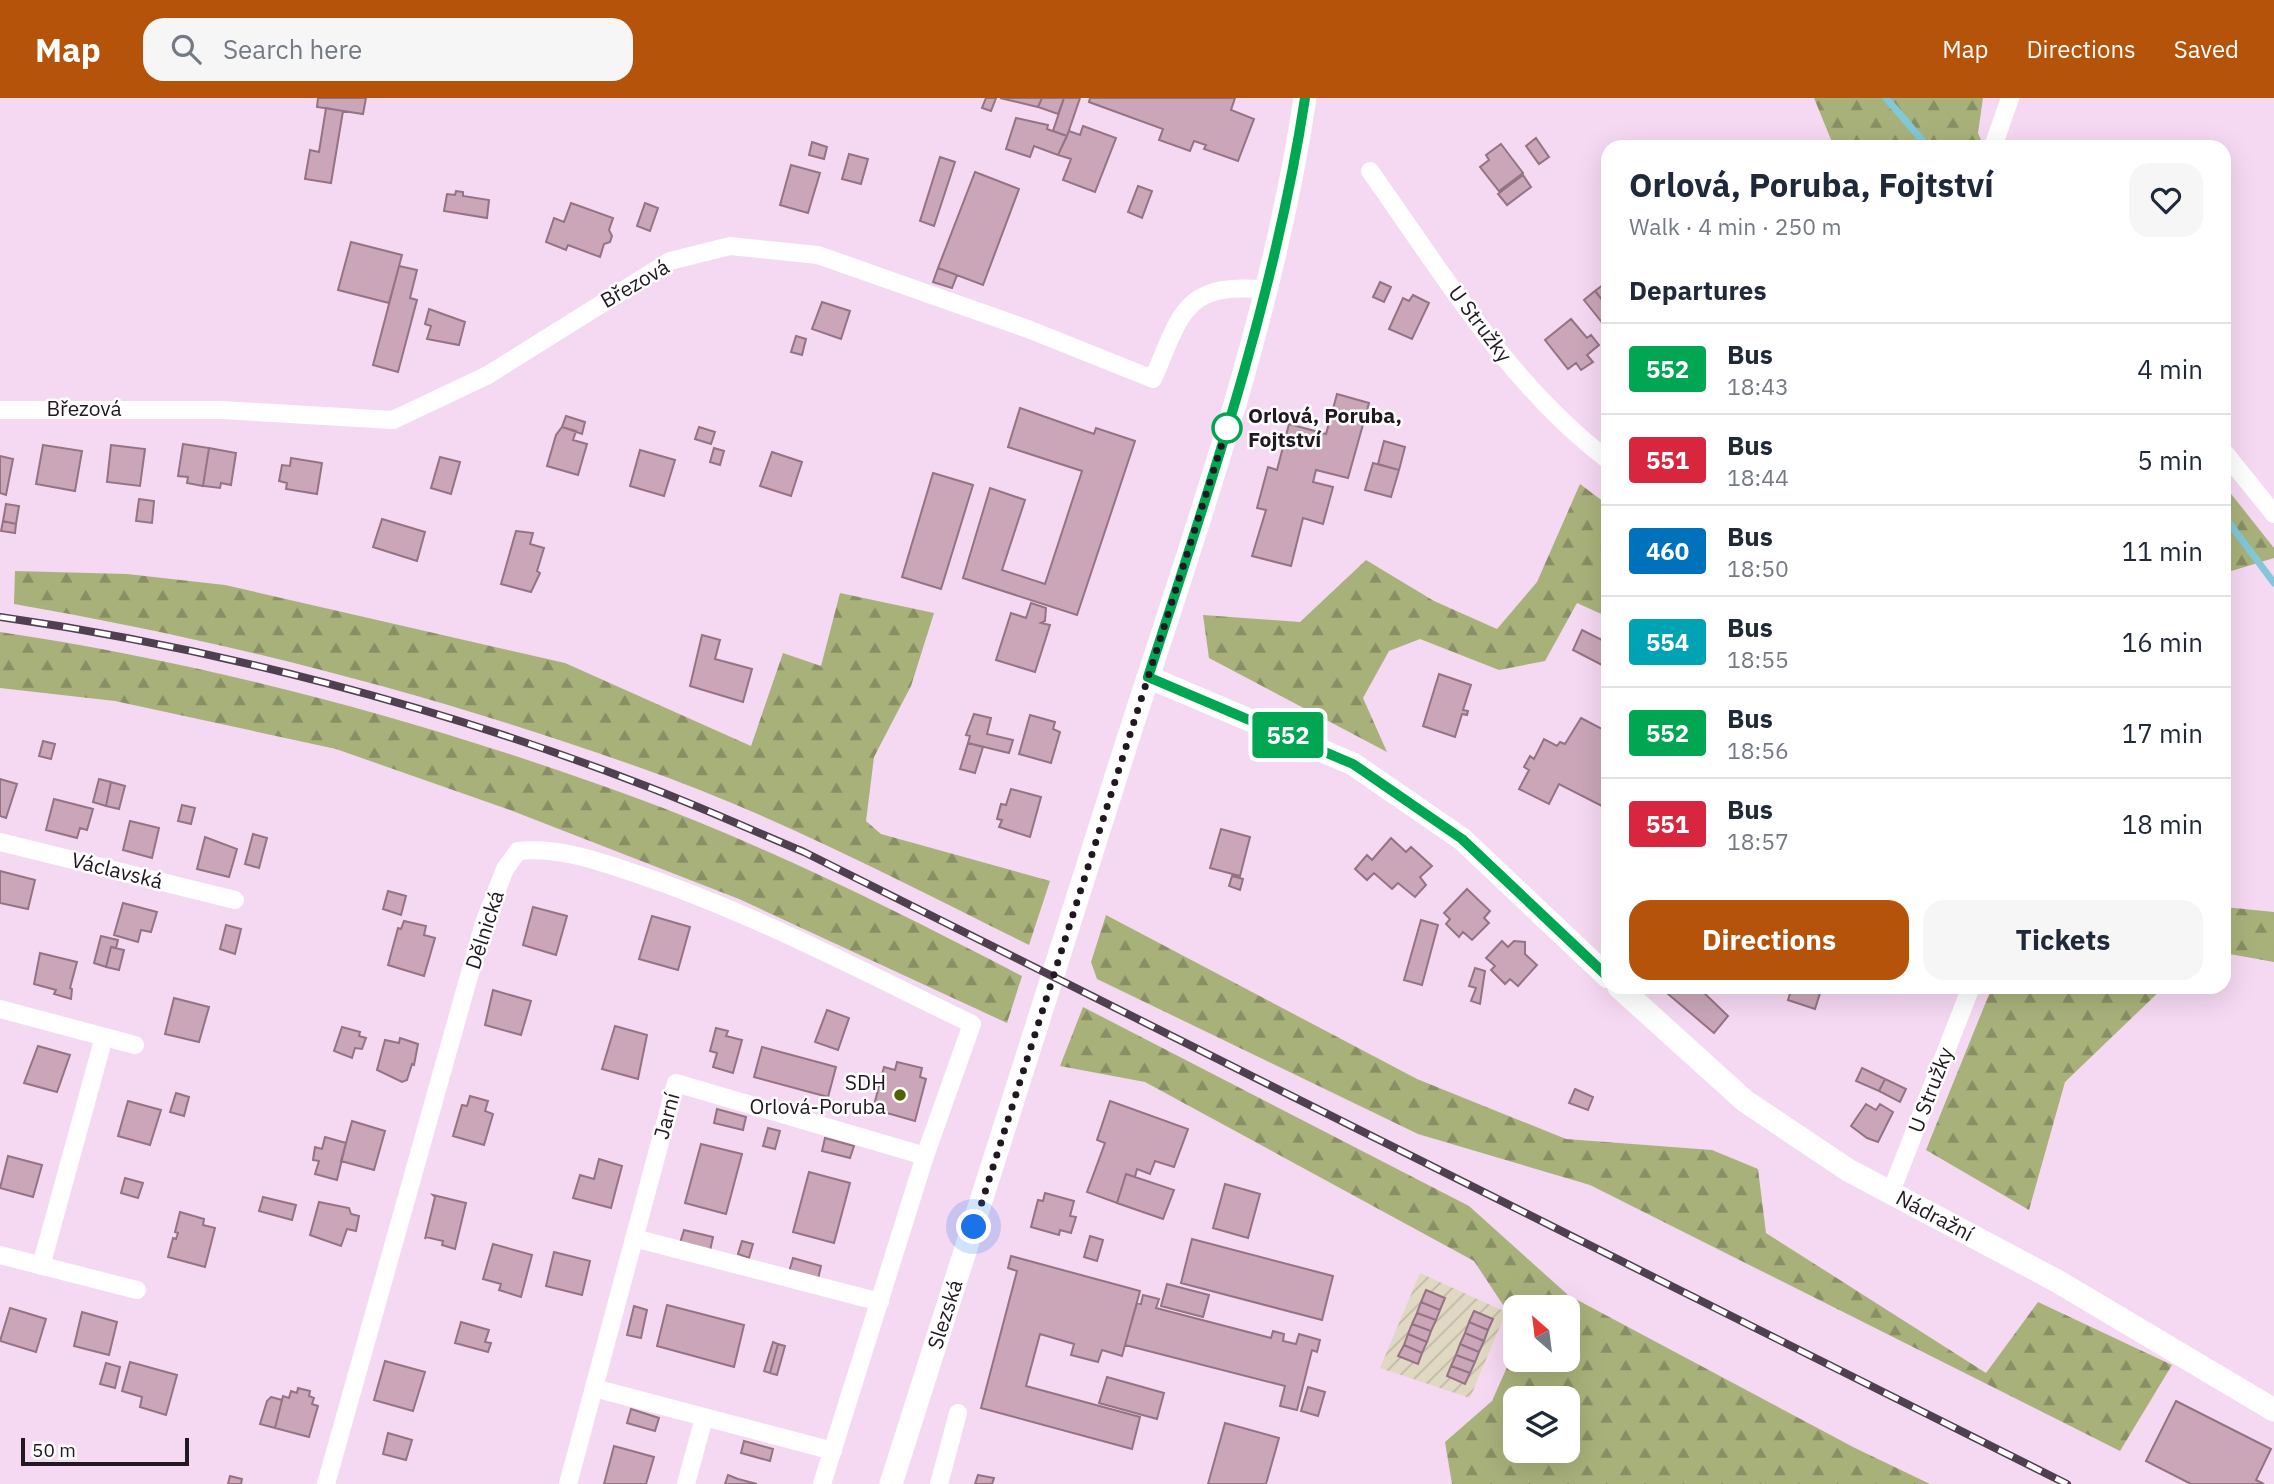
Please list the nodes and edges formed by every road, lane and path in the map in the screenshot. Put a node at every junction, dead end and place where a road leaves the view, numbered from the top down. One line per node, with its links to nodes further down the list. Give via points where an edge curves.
1 (1305, 98): 5 (street, Slezská)
2 (2010, 98): 3 (street)
3 (1995, 140)
4 (1370, 171): 7 (street, U Stružky, via 1497,350 1571,432)
5 (1266, 290): 6 (street, Březová, via 1220,288 1196,298 1179,319 1153,379 818,255 730,246 670,261 488,375 393,421 222,410); 10 (street, Slezská)
6 (0, 410)
7 (1601, 455)
8 (2231, 461): 9 (street)
9 (2274, 514)
10 (1148, 677): 13 (street, via 1353,764 1462,839); 35 (street, Slezská)
11 (0, 842): 12 (street, Václavská)
12 (235, 900)
13 (1601, 970)
14 (1627, 994): 20 (street, Nádražní, via 1745,1101 1848,1170)
15 (1968, 994): 20 (street, U Stružky)
16 (0, 1009): 17 (street)
17 (104, 1037): 18 (street); 23 (street)
18 (135, 1045)
19 (925, 1156): 21 (street, Jarní, via 676,1083); 25 (street); 31 (street, Dělnická, via 972,1024 677,888 592,859 544,848 518,851 505,869 484,923)
20 (1891, 1192): 27 (street, Nádražní, via 2057,1281)
21 (634, 1238): 25 (street); 26 (street, Jarní)
22 (0, 1255): 23 (street)
23 (41, 1266): 24 (street)
24 (136, 1290)
25 (880, 1302): 30 (street)
26 (594, 1388): 29 (street); 32 (street, Jarní)
27 (2274, 1410)
28 (958, 1413): 36 (street)
29 (704, 1418): 30 (street); 33 (street)
30 (832, 1451): 34 (street)
31 (326, 1484)
32 (568, 1484)
33 (686, 1484)
34 (822, 1484)
35 (891, 1484)
36 (939, 1484)

